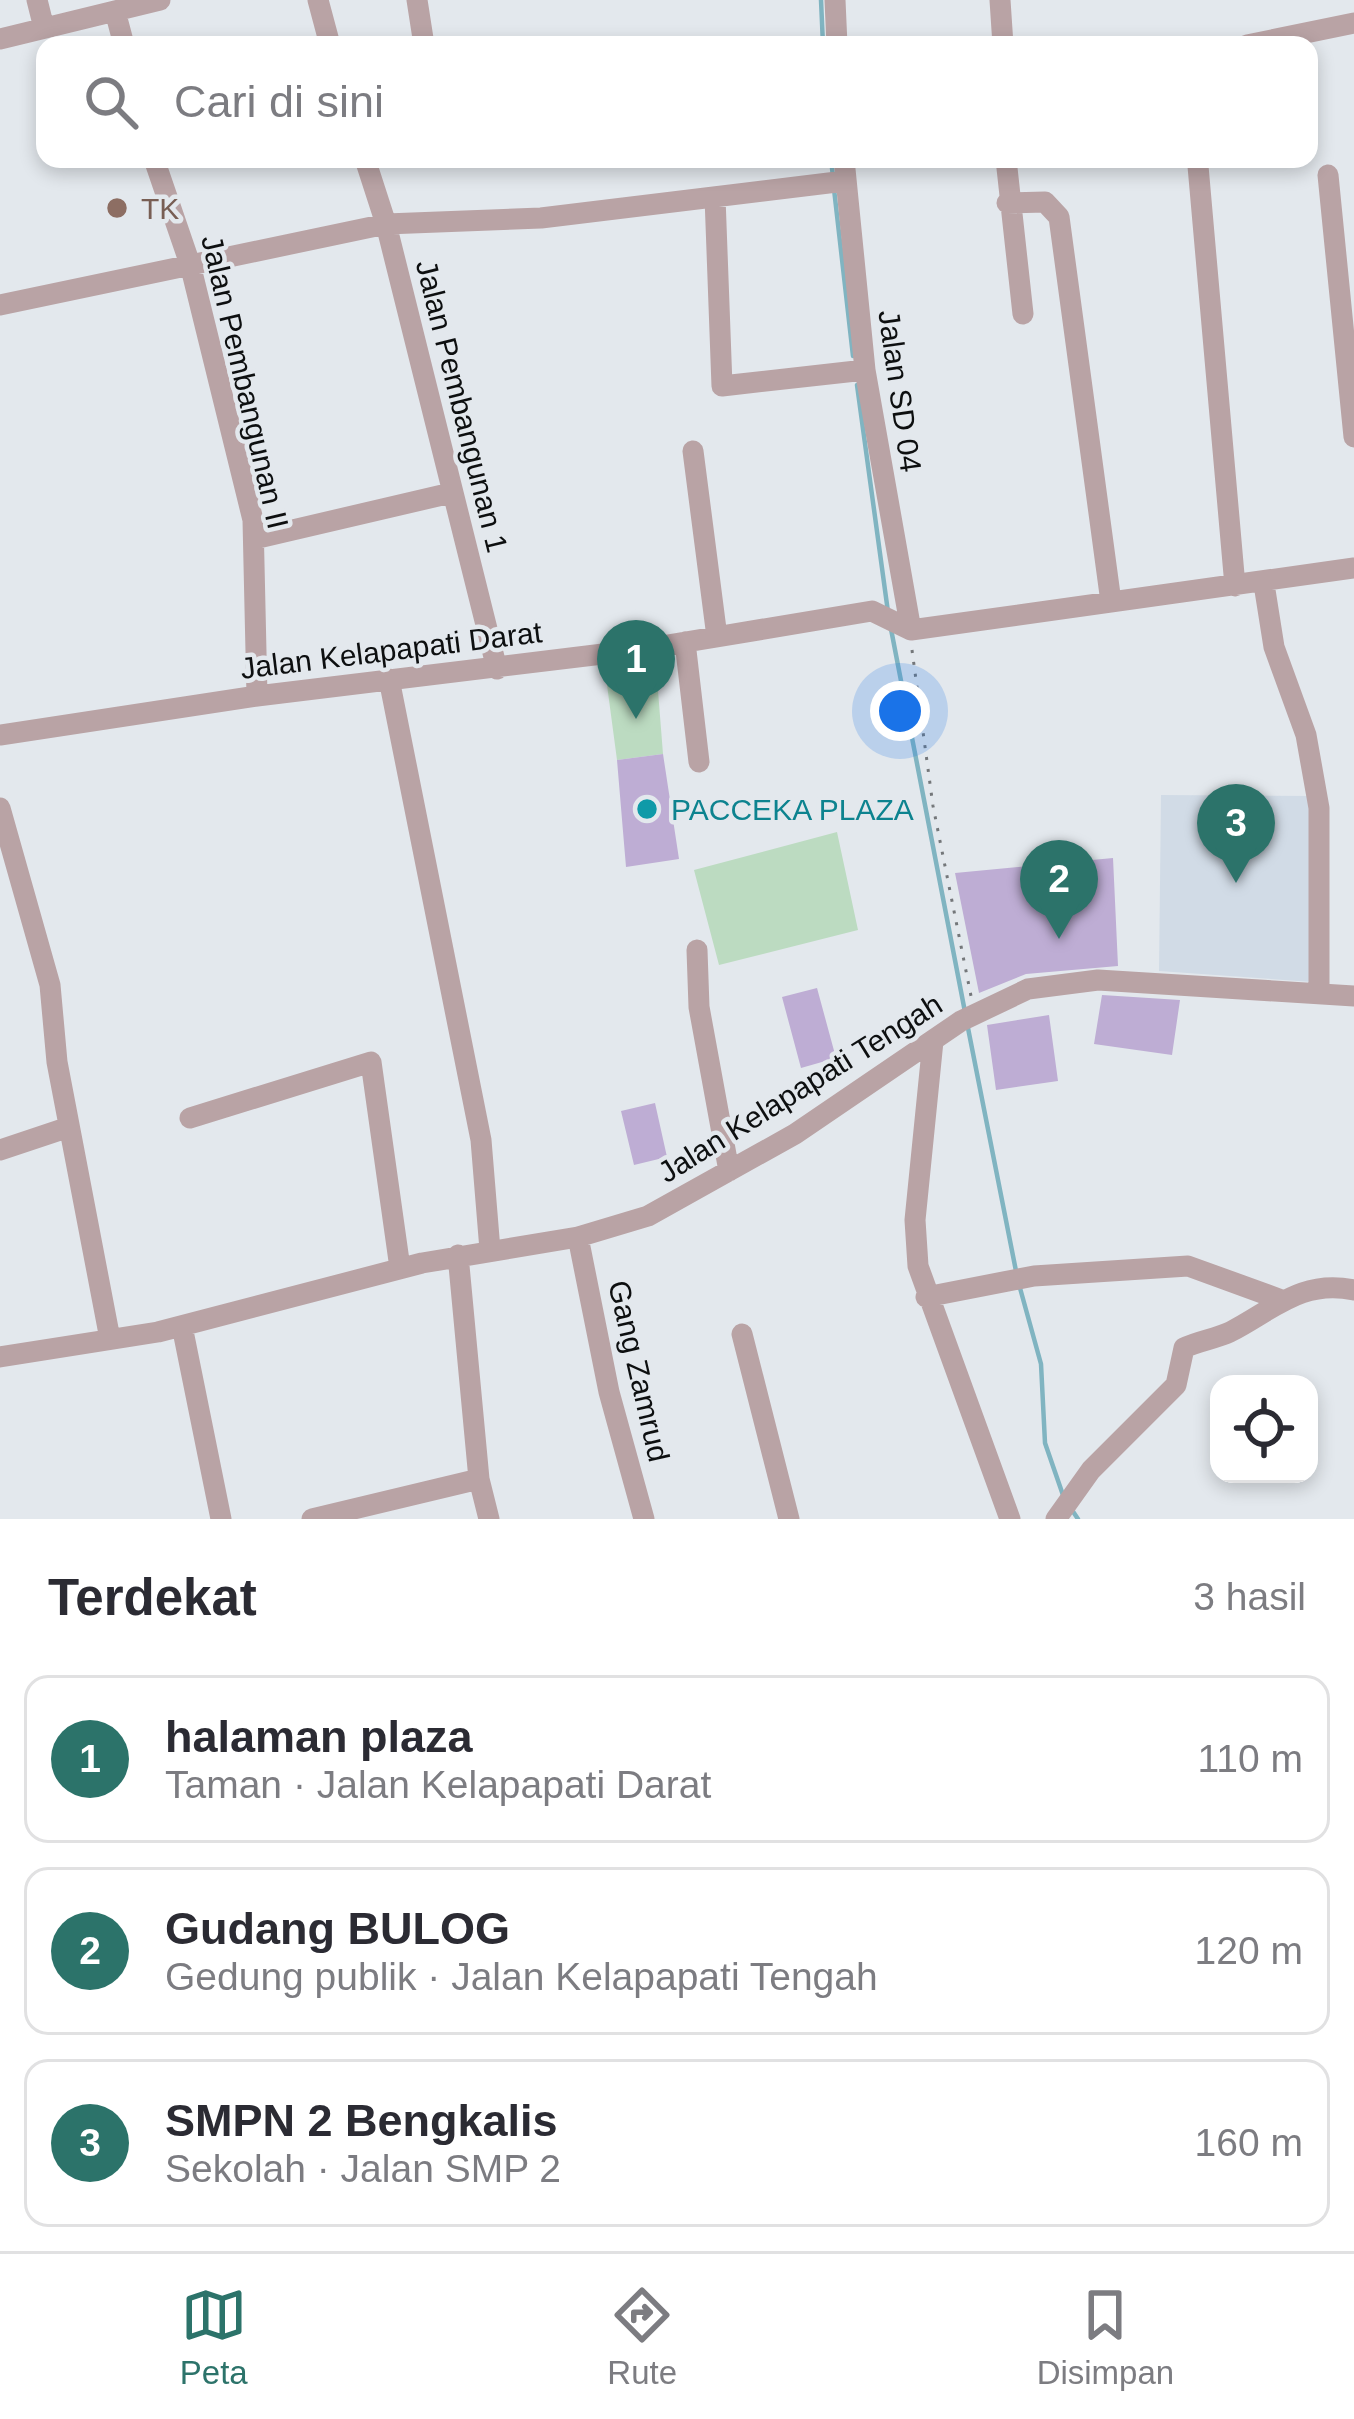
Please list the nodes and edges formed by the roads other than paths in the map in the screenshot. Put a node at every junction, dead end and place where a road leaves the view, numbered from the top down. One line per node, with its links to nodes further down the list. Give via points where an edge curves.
1 (37, 0): 9 (street)
2 (160, 0): 7 (street)
3 (318, 0): 11 (street)
4 (418, 0): 12 (street)
5 (835, 0): 13 (street)
6 (1000, 0): 14 (street)
7 (115, 10): 9 (street); 10 (street)
8 (1354, 23): 15 (street)
9 (44, 28): 16 (street)
10 (122, 36)
11 (328, 36)
12 (423, 36)
13 (837, 36)
14 (1002, 36)
15 (1291, 36)
16 (0, 39)
17 (157, 168): 26 (street, Jalan Pembangunan II)
18 (368, 168): 25 (street, Jalan Pembangunan 1)
19 (1006, 168): 24 (street)
20 (1198, 168): 36 (street)
21 (1328, 175): 30 (street)
22 (838, 176): 23 (street); 29 (street, Jalan SD 04)
23 (715, 197): 25 (street, via 542,218); 29 (street, via 722,386)
24 (1007, 203): 28 (street); 37 (street, via 1045,202 1060,217)
25 (386, 224): 26 (street); 32 (street, Jalan Pembangunan 1)
26 (190, 264): 27 (street); 33 (street, Jalan Pembangunan II)
27 (0, 305)
28 (1023, 314)
29 (859, 371): 38 (street, Jalan SD 04)
30 (1354, 437)
31 (693, 451): 39 (street)
32 (451, 493): 33 (street); 41 (street, Jalan Pembangunan 1)
33 (254, 539): 43 (street, Jalan Pembangunan II)
34 (1354, 568): 35 (street)
35 (1264, 584): 36 (street); 48 (street, via 1319,808)
36 (1235, 586): 37 (street)
37 (1111, 602): 38 (street)
38 (911, 630): 39 (street, Jalan Kelapapati Darat, via 872,610)
39 (717, 637): 40 (street, Jalan Kelapapati Darat)
40 (685, 642): 41 (street, Jalan Kelapapati Darat); 45 (street)
41 (496, 669): 42 (street, Jalan Kelapapati Darat)
42 (389, 679): 43 (street, Jalan Kelapapati Darat); 56 (street, via 481,1140)
43 (257, 696): 44 (street, Jalan Kelapapati Darat)
44 (0, 735)
45 (699, 762)
46 (0, 808): 52 (street, via 50,985)
47 (697, 950): 54 (street, via 699,1007)
48 (1319, 990): 49 (street, Jalan Kelapapati Tengah); 50 (street, Jalan Kelapapati Tengah, via 1085,980 1028,988)
49 (1354, 996)
50 (933, 1041): 54 (street, Jalan Kelapapati Tengah); 60 (street, via 915,1220)
51 (190, 1118): 58 (street, via 370,1061)
52 (69, 1127): 53 (street); 64 (street)
53 (0, 1150)
54 (729, 1172): 55 (street, Jalan Kelapapati Tengah, via 675,1204)
55 (578, 1237): 56 (street, Jalan Kelapapati Tengah); 72 (street, Gang Zamrud)
56 (490, 1250): 57 (street, Jalan Kelapapati Tengah)
57 (458, 1255): 58 (street, Jalan Kelapapati Tengah); 66 (street)
58 (400, 1268): 62 (street, Jalan Kelapapati Tengah)
59 (1354, 1290): 61 (street, via 1328,1286)
60 (926, 1297): 61 (street, via 1034,1276 1198,1267); 74 (street)
61 (1279, 1300): 68 (street, via 1226,1334 1184,1348 1176,1385)
62 (182, 1326): 64 (street, Jalan Kelapapati Tengah); 69 (street)
63 (742, 1334): 73 (street)
64 (110, 1340): 65 (street, Jalan Kelapapati Tengah)
65 (0, 1357)
66 (479, 1479): 67 (street); 71 (street)
67 (379, 1511): 70 (street)
68 (1059, 1516)
69 (221, 1519)
70 (312, 1519)
71 (489, 1519)
72 (644, 1519)
73 (790, 1519)
74 (1010, 1519)

